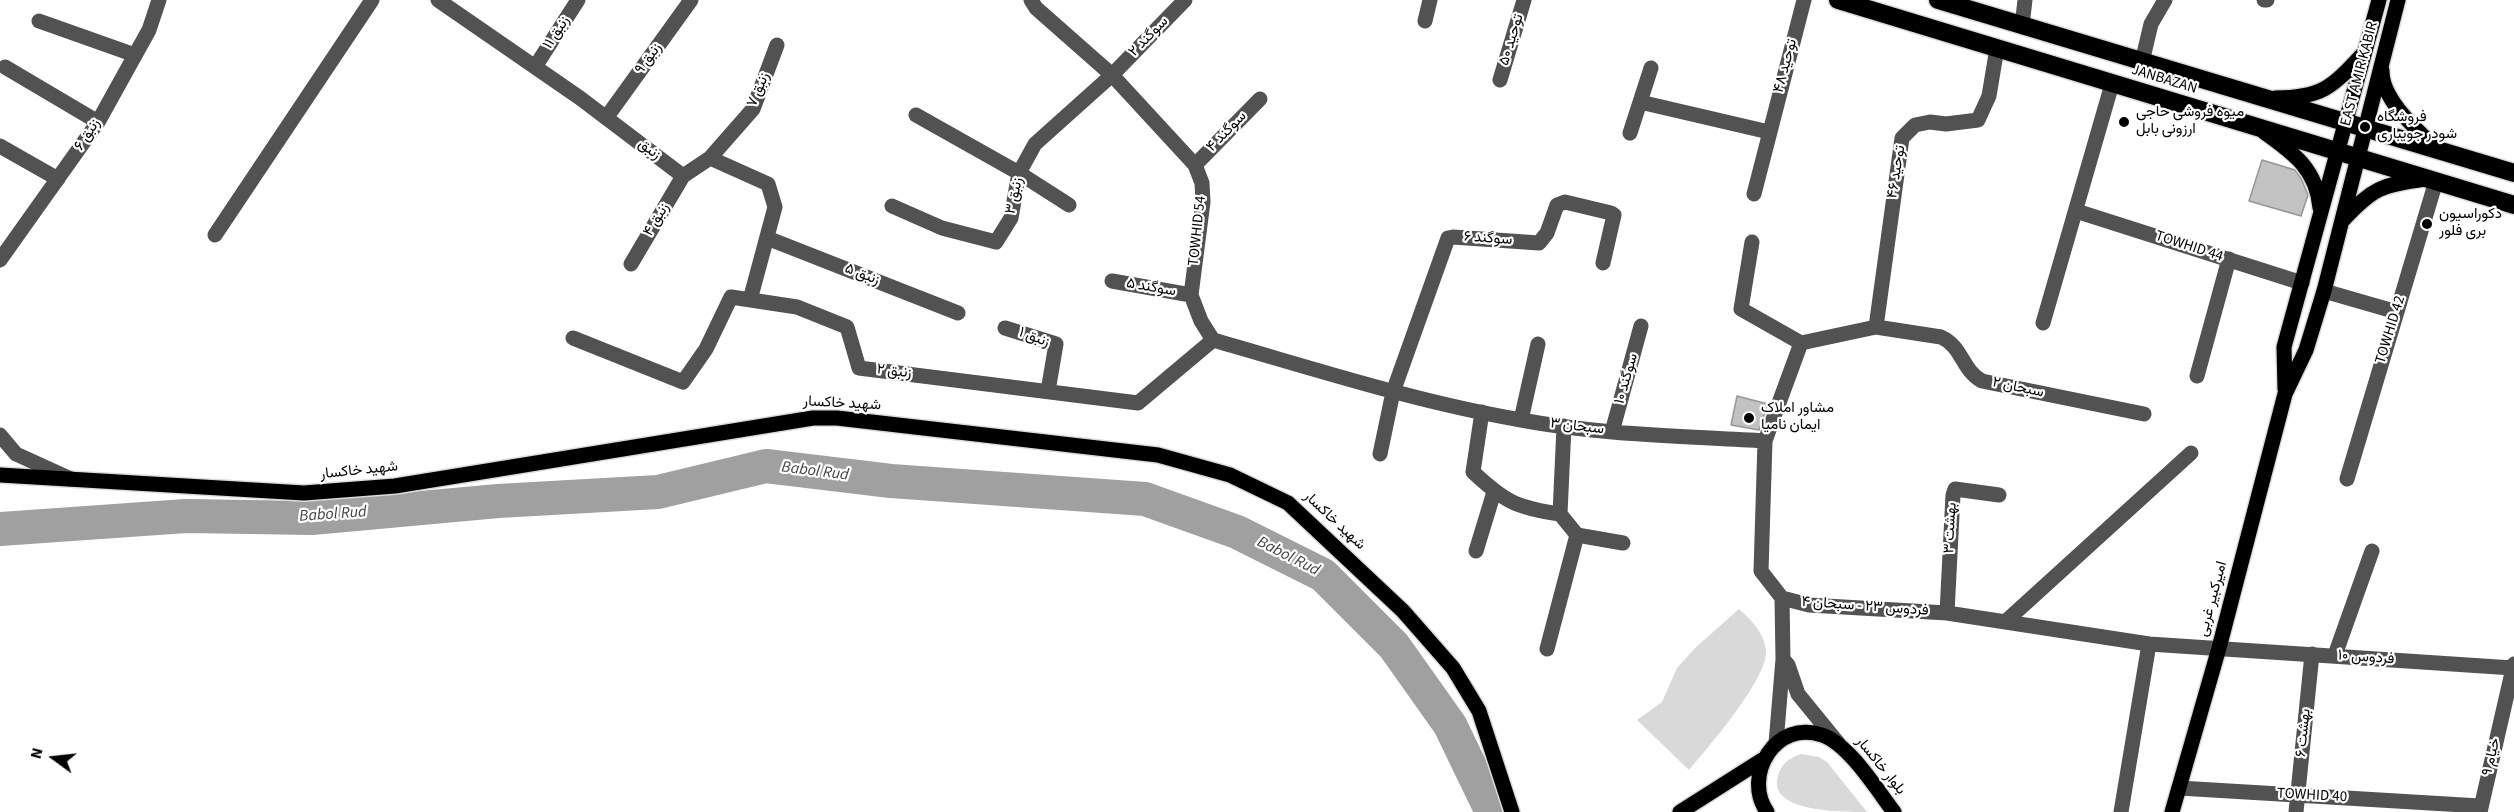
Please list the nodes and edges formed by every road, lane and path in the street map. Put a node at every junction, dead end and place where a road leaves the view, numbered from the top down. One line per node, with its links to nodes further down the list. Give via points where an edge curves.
1 (159, 0): 24 (street, زنبق ۶)
2 (372, 0): 62 (street)
3 (438, 0): 17 (street, زنبق)
4 (578, 0): 27 (street, زنبق ۱۱)
5 (691, 0): 37 (street, زنبق ۹)
6 (1031, 0): 30 (street, TOWHID 54)
7 (1185, 0): 30 (street, سوگند ۲)
8 (1430, 0): 19 (street)
9 (1524, 0): 31 (street, توحید ۵۰)
10 (1804, 0): 42 (street, توحید ۴۸)
11 (1838, 0): 22 (highway, JANBAZAN)
12 (1938, 0): 20 (highway, JANBAZAN)
13 (2025, 0): 20 (street)
14 (2165, 0): 25 (street, via 2151,24)
15 (2379, 0): 23 (main road, EAST AMIR KABIR)
16 (2398, 0): 26 (main road, EAST AMIR KABIR)
17 (459, 7): 27 (street, زنبق)
18 (39, 21): 24 (street)
19 (1425, 21)
20 (2022, 26): 25 (highway, JANBAZAN)
21 (777, 45): 47 (street, زنبق ۷, via 753,109)
22 (1996, 48): 32 (highway, JANBAZAN); 79 (street, توحید ۴۶, via 1989,96 1978,120 1915,125 1902,138)
23 (2364, 53): 33 (main road, via 2334,85 2294,98); 38 (main road, EAST AMIR KABIR)
24 (135, 55): 39 (street, زنبق ۶)
25 (2142, 62): 33 (highway, JANBAZAN)
26 (2382, 63): 41 (main road, EAST AMIR KABIR); 45 (main road, via 2386,90 2411,124)
27 (535, 67): 37 (street, زنبق)
28 (5, 68): 39 (street)
29 (1651, 68): 35 (street)
30 (1112, 75): 49 (street, TOWHID 54); 51 (street, زنبق ۳, via 1035,144)
31 (1500, 80)
32 (2112, 84): 40 (highway, JANBAZAN); 59 (street)
33 (2265, 98): 38 (highway, JANBAZAN)
34 (1260, 99): 49 (street, سوگند ۴)
35 (1640, 102): 42 (street); 43 (street)
36 (916, 115): 51 (street)
37 (606, 118): 52 (street, زنبق)
38 (2346, 121): 41 (highway, JANBAZAN); 46 (main road, EAST AMIR KABIR)
39 (98, 122): 53 (street, زنبق ۶)
40 (2257, 127): 46 (highway, JANBAZAN); 60 (main road, via 2301,159 2319,194)
41 (2365, 127): 45 (highway, JANBAZAN); 48 (main road, EAST AMIR KABIR)
42 (1768, 132): 55 (street, توحید ۴۸)
43 (1630, 133)
44 (0, 146): 53 (street)
45 (2437, 149): 50 (highway, JANBAZAN)
46 (2338, 152): 48 (highway, JANBAZAN); 60 (main road, امیرکبیر غربی)
47 (710, 158): 52 (street); 63 (street, via 768,184 775,207)
48 (2357, 158): 54 (highway, JANBAZAN); 61 (main road, امیرکبیر غربی)
49 (1195, 165): 72 (street, TOWHID 54, via 1202,183 1203,202)
50 (2514, 172)
51 (1019, 173): 56 (street); 58 (street, زنبق ۳, via 1011,218 996,242 942,228)
52 (683, 176): 68 (street, زنبق ۴)
53 (58, 179): 66 (street, زنبق ۶)
54 (2431, 180): 57 (highway, JANBAZAN); 61 (main road, via 2378,189 2366,195); 74 (street, TOWHID 42)
55 (1754, 194)
56 (1069, 205)
57 (2514, 205)
58 (892, 206)
59 (2076, 211): 65 (street, TOWHID 44); 76 (street)
60 (2321, 215): 70 (main road, امیرکبیر غربی)
61 (2341, 223): 71 (main road, امیرکبیر غربی)
62 (215, 235)
63 (767, 238): 73 (street); 75 (street, زنبق ۵)
64 (1752, 242): 82 (street, via 1741,309)
65 (2229, 259): 70 (street, TOWHID 44); 84 (street)
66 (0, 260)
67 (1603, 263): 86 (street, سوگند ۶, via 1614,215 1565,202 1557,206 1539,243 1448,238)
68 (631, 264)
69 (1112, 280): 72 (street, سوگند ۵)
70 (2302, 282): 87 (main road, امیرکبیر غربی, via 2284,347)
71 (2324, 291): 74 (street); 87 (main road, امیرکبیر غربی, via 2306,350)
72 (1191, 295): 81 (street, TOWHID 54)
73 (750, 300): 80 (street, زنبق ۲, via 730,297 706,350 683,382); 85 (street, زنبق ۲, via 797,308 847,327 859,368)
74 (2397, 312): 98 (street, TOWHID 42)
75 (958, 313)
76 (2043, 323)
77 (1641, 326): 92 (street, سوگند ۱۰)
78 (1005, 327): 85 (street, زنبق ۱, via 1056,344)
79 (1876, 327): 82 (street); 89 (street, سبحان ۲, via 1950,341 1970,372 1982,381)
80 (573, 338)
81 (1213, 340): 85 (street, زنبق ۲, via 1138,403); 86 (street)
82 (1801, 343): 94 (street, فردوس ۲۳ - سبحان ۴)
83 (1538, 344): 90 (street)
84 (2197, 376)
85 (1048, 391)
86 (1392, 392): 88 (street, سبحان ۳); 96 (street)
87 (2285, 394): 111 (main road, امیرکبیر غربی)
88 (1482, 412): 90 (street, سبحان ۳); 100 (street, via 1473,472)
89 (2144, 414)
90 (1521, 420): 91 (street, سبحان ۳)
91 (1564, 426): 92 (street, سبحان ۳); 102 (street)
92 (1612, 432): 94 (street, سبحان ۳)
93 (0, 435): 99 (street, via 16,454)
94 (1765, 441): 107 (street, فردوس ۲۳ - سبحان ۴, via 1761,571)
95 (2192, 453): 109 (street)
96 (1380, 454)
97 (0, 476): 99 (main road, شهید خاکسار)
98 (2347, 479)
99 (74, 480): 123 (main road, شهید خاکسار, via 304,493 353,491 813,418 1134,451 1190,463 1251,484 1288,503 1403,611 1453,668 1479,711)
100 (1494, 492): 102 (street, via 1526,510); 105 (street)
101 (1999, 495): 108 (street, بهشت ۳, via 1955,489)
102 (1560, 514): 103 (street)
103 (1576, 535): 104 (street); 112 (street)
104 (1623, 543)
105 (1476, 551)
106 (2372, 551): 114 (street)
107 (1782, 598): 108 (street, فردوس ۲۳ - سبحان ۴, via 1809,605); 115 (street)
108 (1947, 613): 109 (street, فردوس ۲۳ - سبحان ۴)
109 (2005, 622): 110 (street, فردوس ۲۳ - سبحان ۴)
110 (2150, 644): 111 (street, فردوس ۲۳ - سبحان ۴); 127 (street)
111 (2219, 648): 113 (street, فردوس ۱۰); 120 (main road, امیرکبیر غربی)
112 (1547, 649)
113 (2312, 654): 114 (street, فردوس ۱۰); 121 (street, بهشت ۶)
114 (2335, 656): 116 (street, فردوس ۱۰)
115 (1783, 659): 117 (street); 118 (street, via 1798,694)
116 (2513, 666): 122 (street, خیام ۹)
117 (1776, 743): 118 (main road, بلوار خاکسار, via 1804,732 1821,734); 119 (main road, بلوار خاکسار)
118 (1838, 743): 126 (main road, بلوار خاکسار)
119 (1762, 760): 124 (main road); 125 (main road, via 1757,776 1758,794)
120 (2179, 788): 121 (street, TOWHID 40); 128 (main road, امیرکبیر غربی)
121 (2298, 795): 122 (street, TOWHID 40); 129 (street, بهشت ۶)
122 (2480, 809)
123 (1512, 812)
124 (1680, 812)
125 (1767, 812)
126 (1894, 812)
127 (2121, 812)
128 (2172, 812)
129 (2296, 812)

